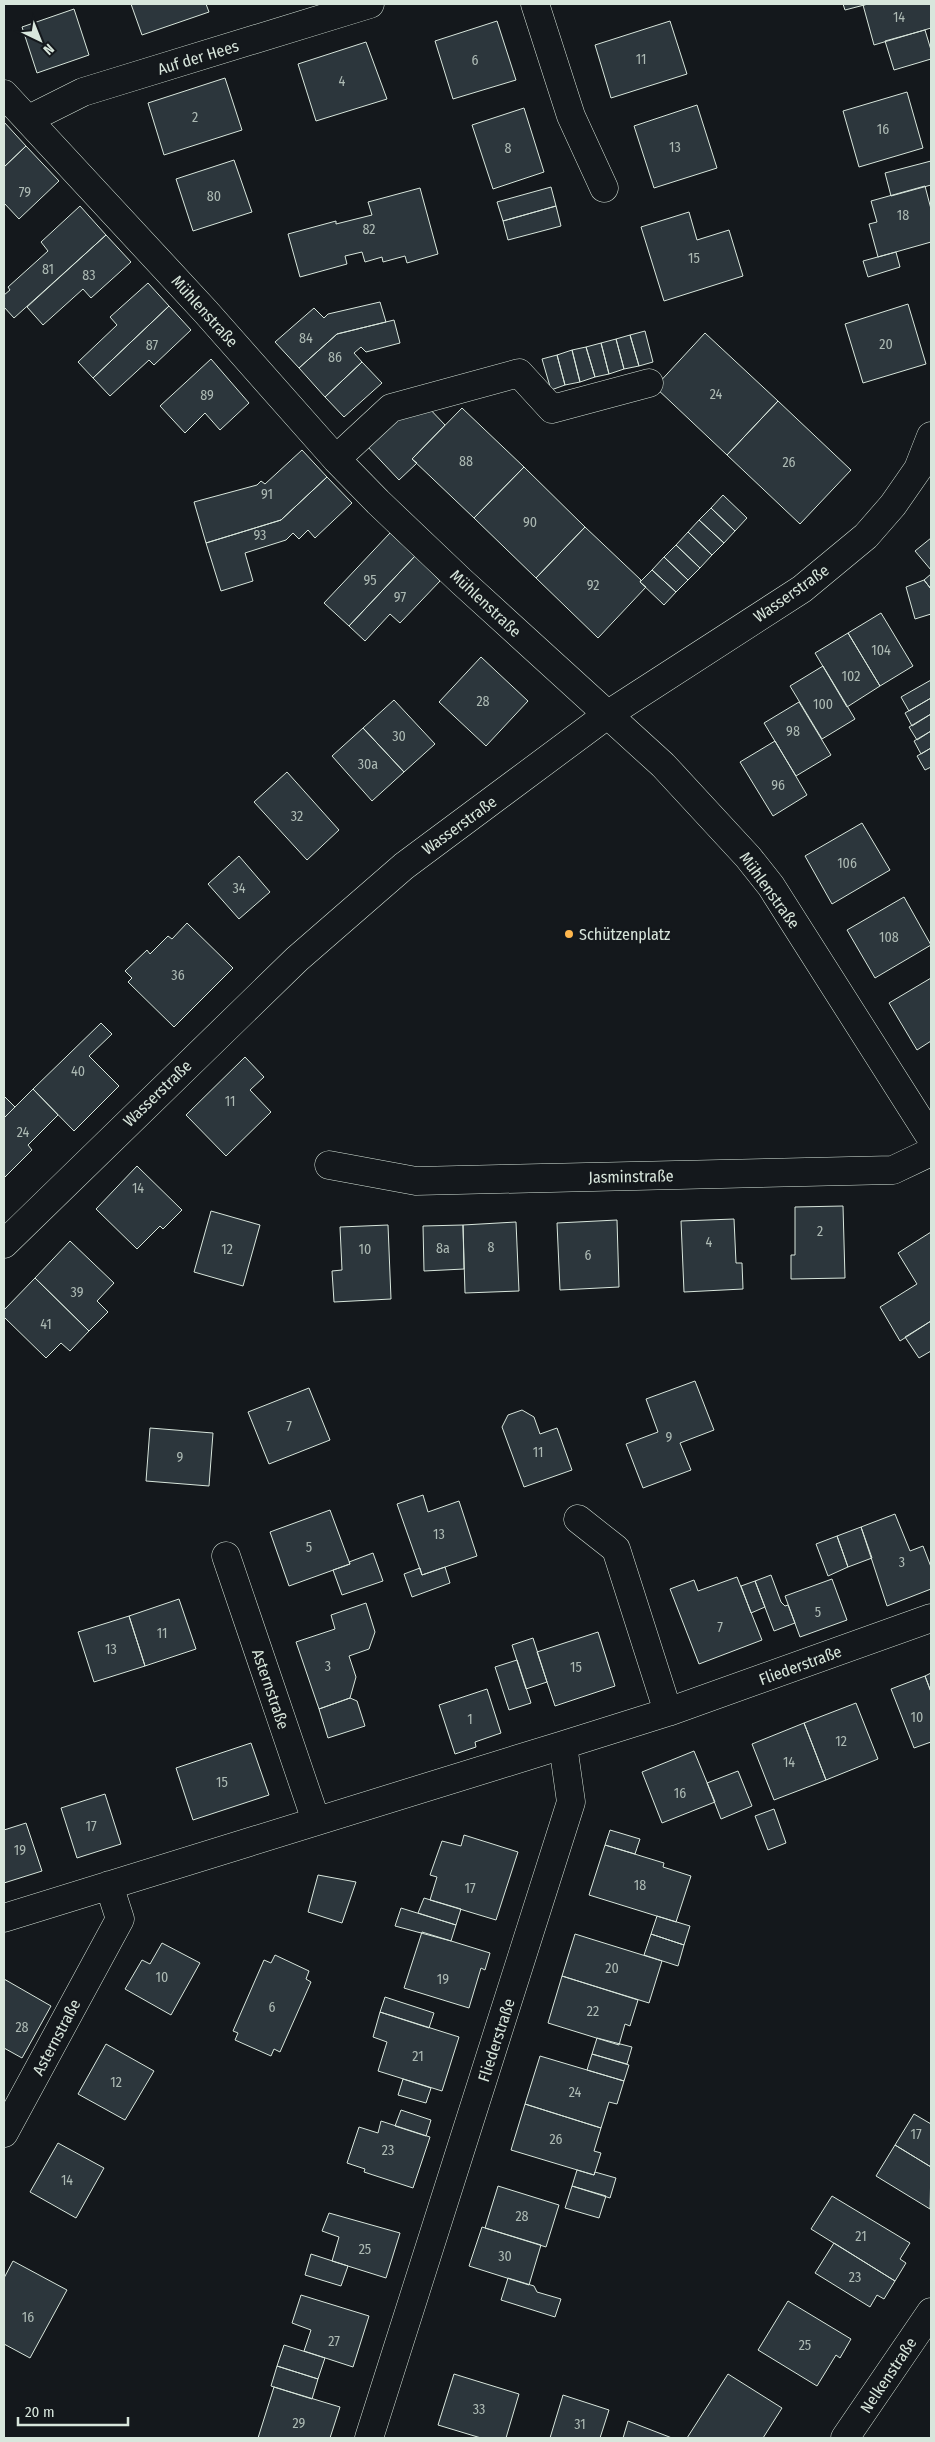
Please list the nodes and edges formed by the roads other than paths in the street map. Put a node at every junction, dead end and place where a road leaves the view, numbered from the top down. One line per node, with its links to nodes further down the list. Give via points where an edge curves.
1 (370, 4): 4 (street, Auf der Hees, via 83,92)
2 (535, 4): 5 (street, via 571,116)
3 (4, 94): 4 (street, Mühlenstraße)
4 (29, 119): 8 (street, Mühlenstraße)
5 (604, 188)
6 (649, 382): 8 (street, via 552,409 519,373 391,408)
7 (931, 436): 9 (street, Wasserstraße, via 918,469 866,536 802,589)
8 (336, 458): 9 (street, Mühlenstraße, via 461,581)
9 (608, 715): 10 (street, Mühlenstraße, via 663,765 771,886); 13 (street, Wasserstraße, via 404,866 304,953 130,1118)
10 (931, 1138)
11 (931, 1152): 12 (street, Jasminstraße, via 893,1170 436,1181 416,1181)
12 (329, 1166)
13 (4, 1244)
14 (578, 1519): 17 (street, via 616,1548)
15 (226, 1556): 19 (street, Asternstraße)
16 (931, 1618): 17 (street, Fliederstraße)
17 (668, 1712): 18 (street, Fliederstraße)
18 (562, 1746): 19 (street); 24 (street, Fliederstraße, via 571,1802)
19 (316, 1821): 20 (street)
20 (110, 1885): 21 (street); 22 (street, Asternstraße, via 120,1919)
21 (4, 1918)
22 (4, 2133)
23 (931, 2312): 25 (street, Nelkenstraße)
24 (369, 2438)
25 (845, 2438)

